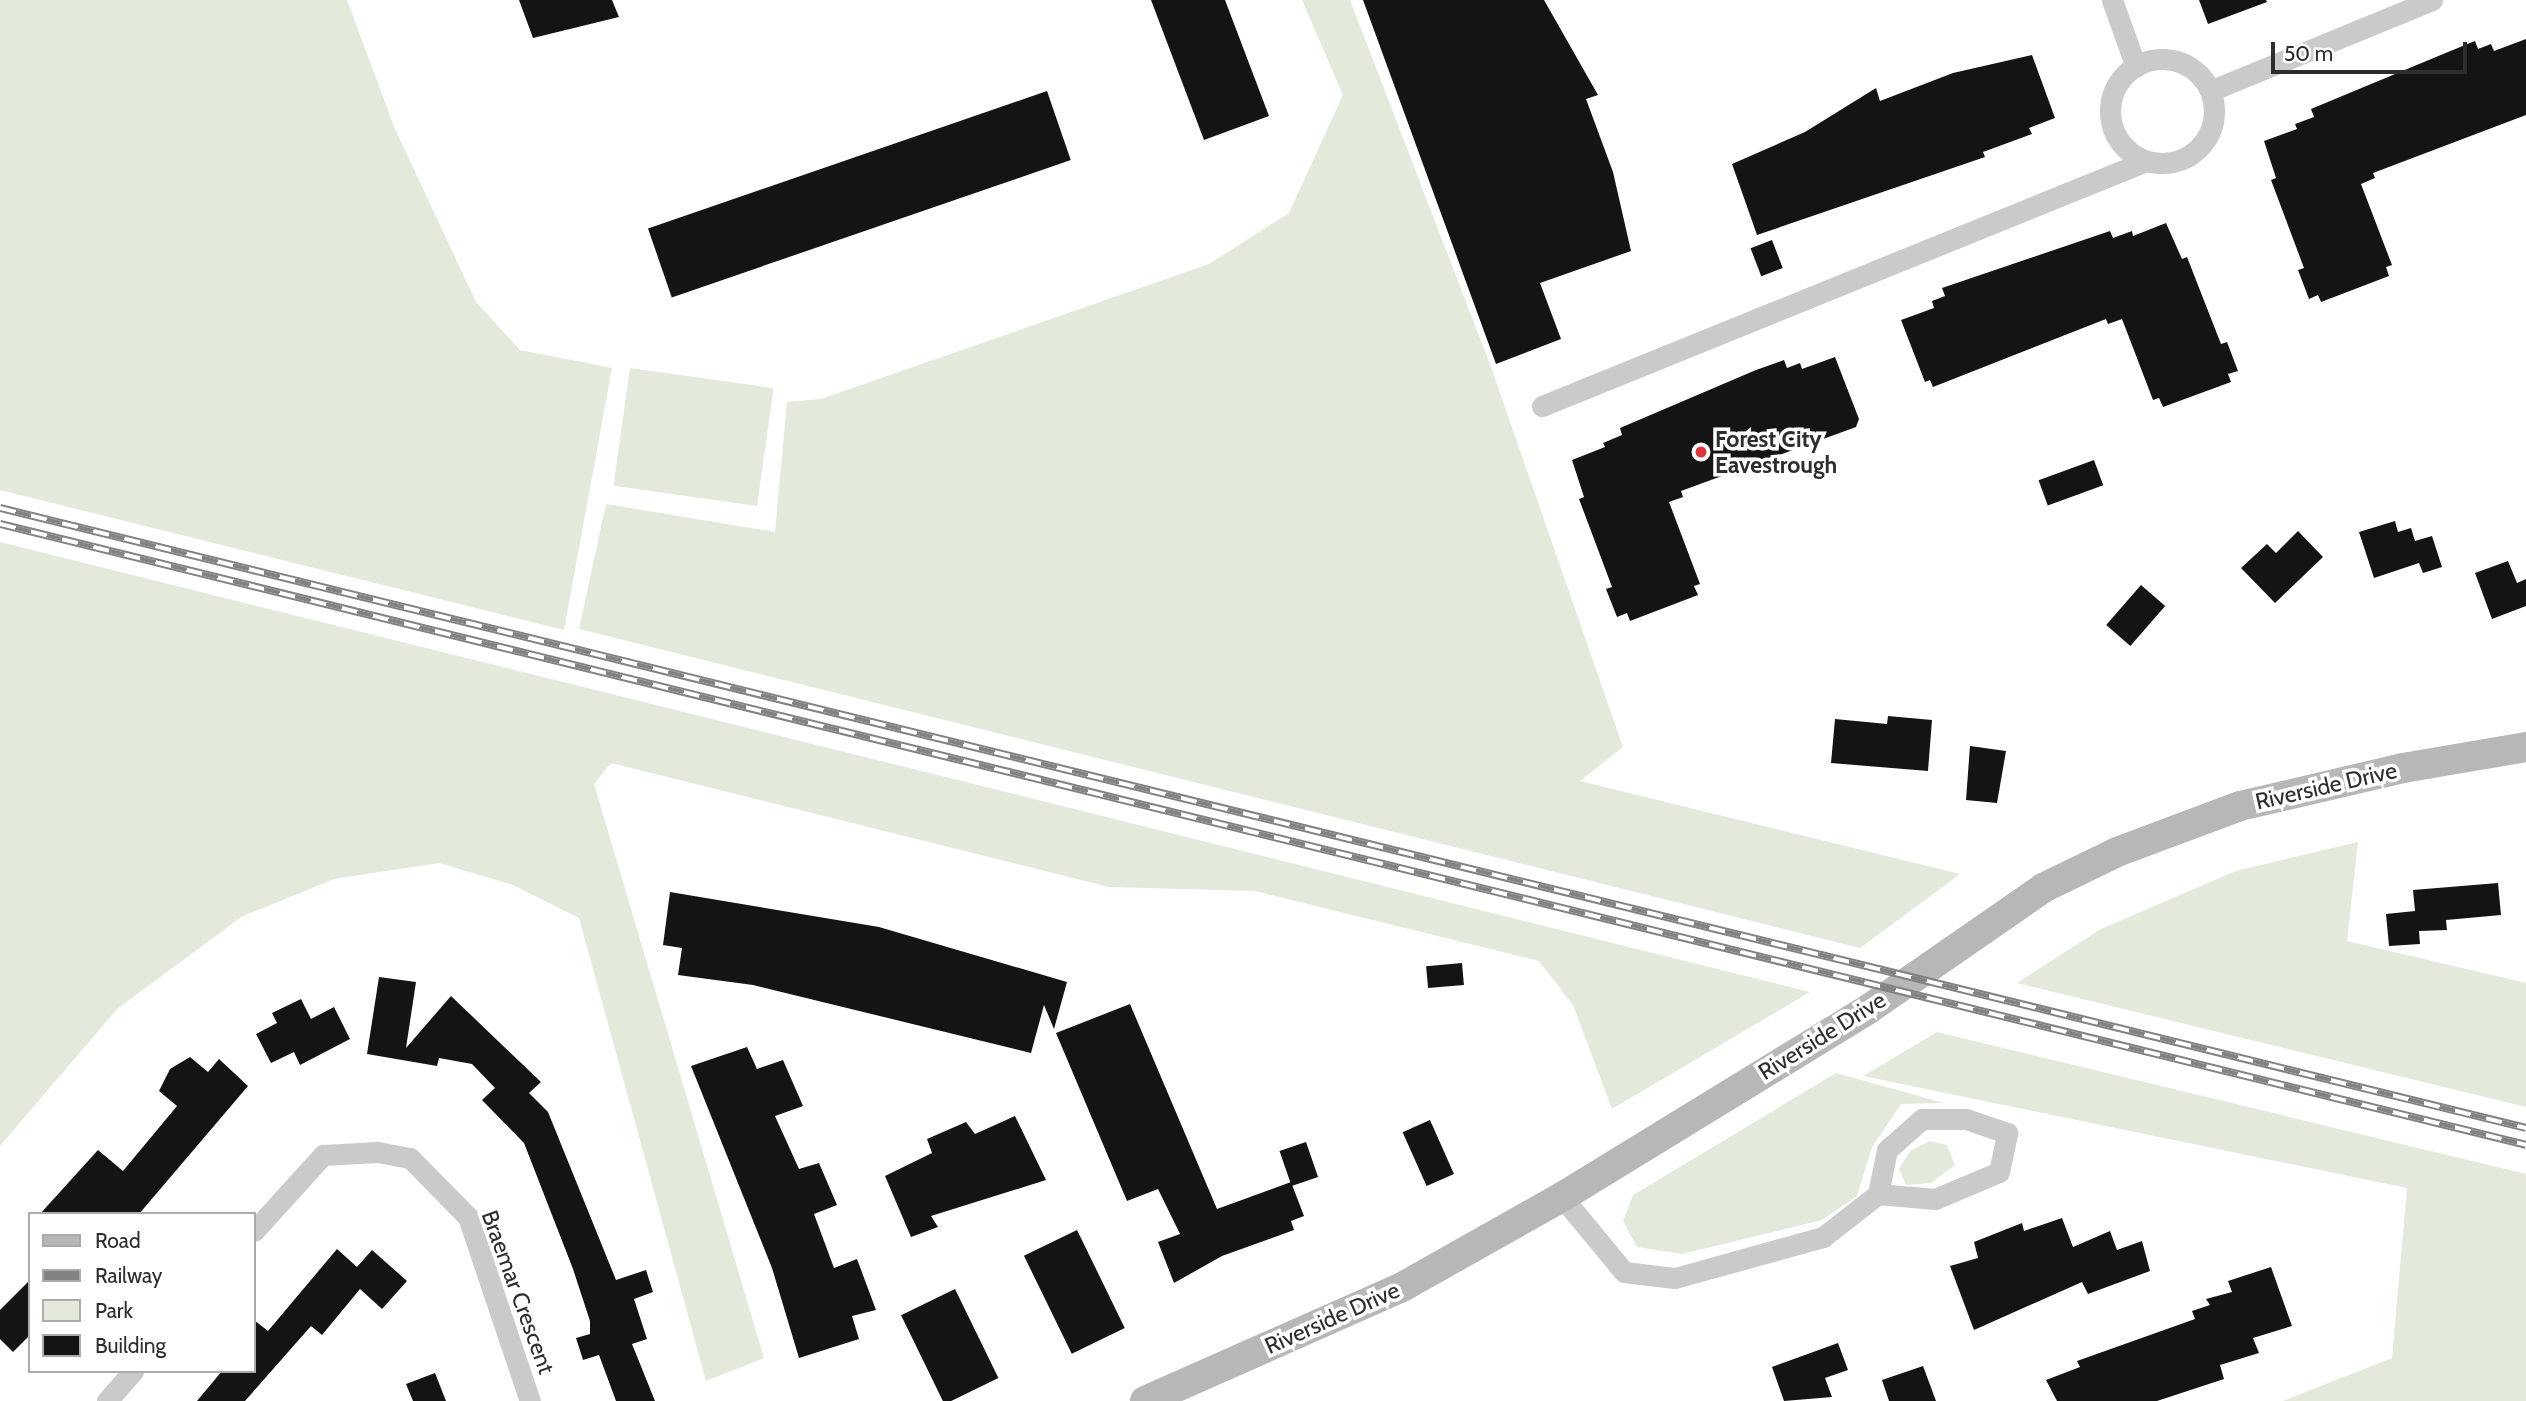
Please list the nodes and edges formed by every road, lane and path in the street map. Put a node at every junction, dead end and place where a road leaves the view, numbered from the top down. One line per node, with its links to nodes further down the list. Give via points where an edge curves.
1 (2112, 0): 3 (street)
2 (2432, 0): 4 (street)
3 (2136, 67): 4 (street, via 2150,60 2178,62 2202,77); 5 (street, via 2115,87 2109,108 2113,131 2126,150)
4 (2210, 91): 5 (street, via 2214,111 2203,143 2169,162)
5 (2146, 160): 6 (street)
6 (1542, 406)
7 (2526, 747): 9 (main road, Riverside Drive, via 2403,768 2240,806 2117,852 2043,888 1846,1021)
8 (1878, 1194): 8 (street, via 1935,1199 1999,1172 2007,1133 1966,1119 1922,1119 1887,1150); 9 (street, via 1823,1237 1675,1279 1624,1272)
9 (1562, 1197): 14 (main road, Riverside Drive, via 1404,1286)
10 (256, 1229): 13 (street, Braemar Crescent, via 323,1155 379,1152 410,1158 468,1217)
11 (131, 1373): 12 (street)
12 (107, 1401)
13 (530, 1401)
14 (1145, 1401)

